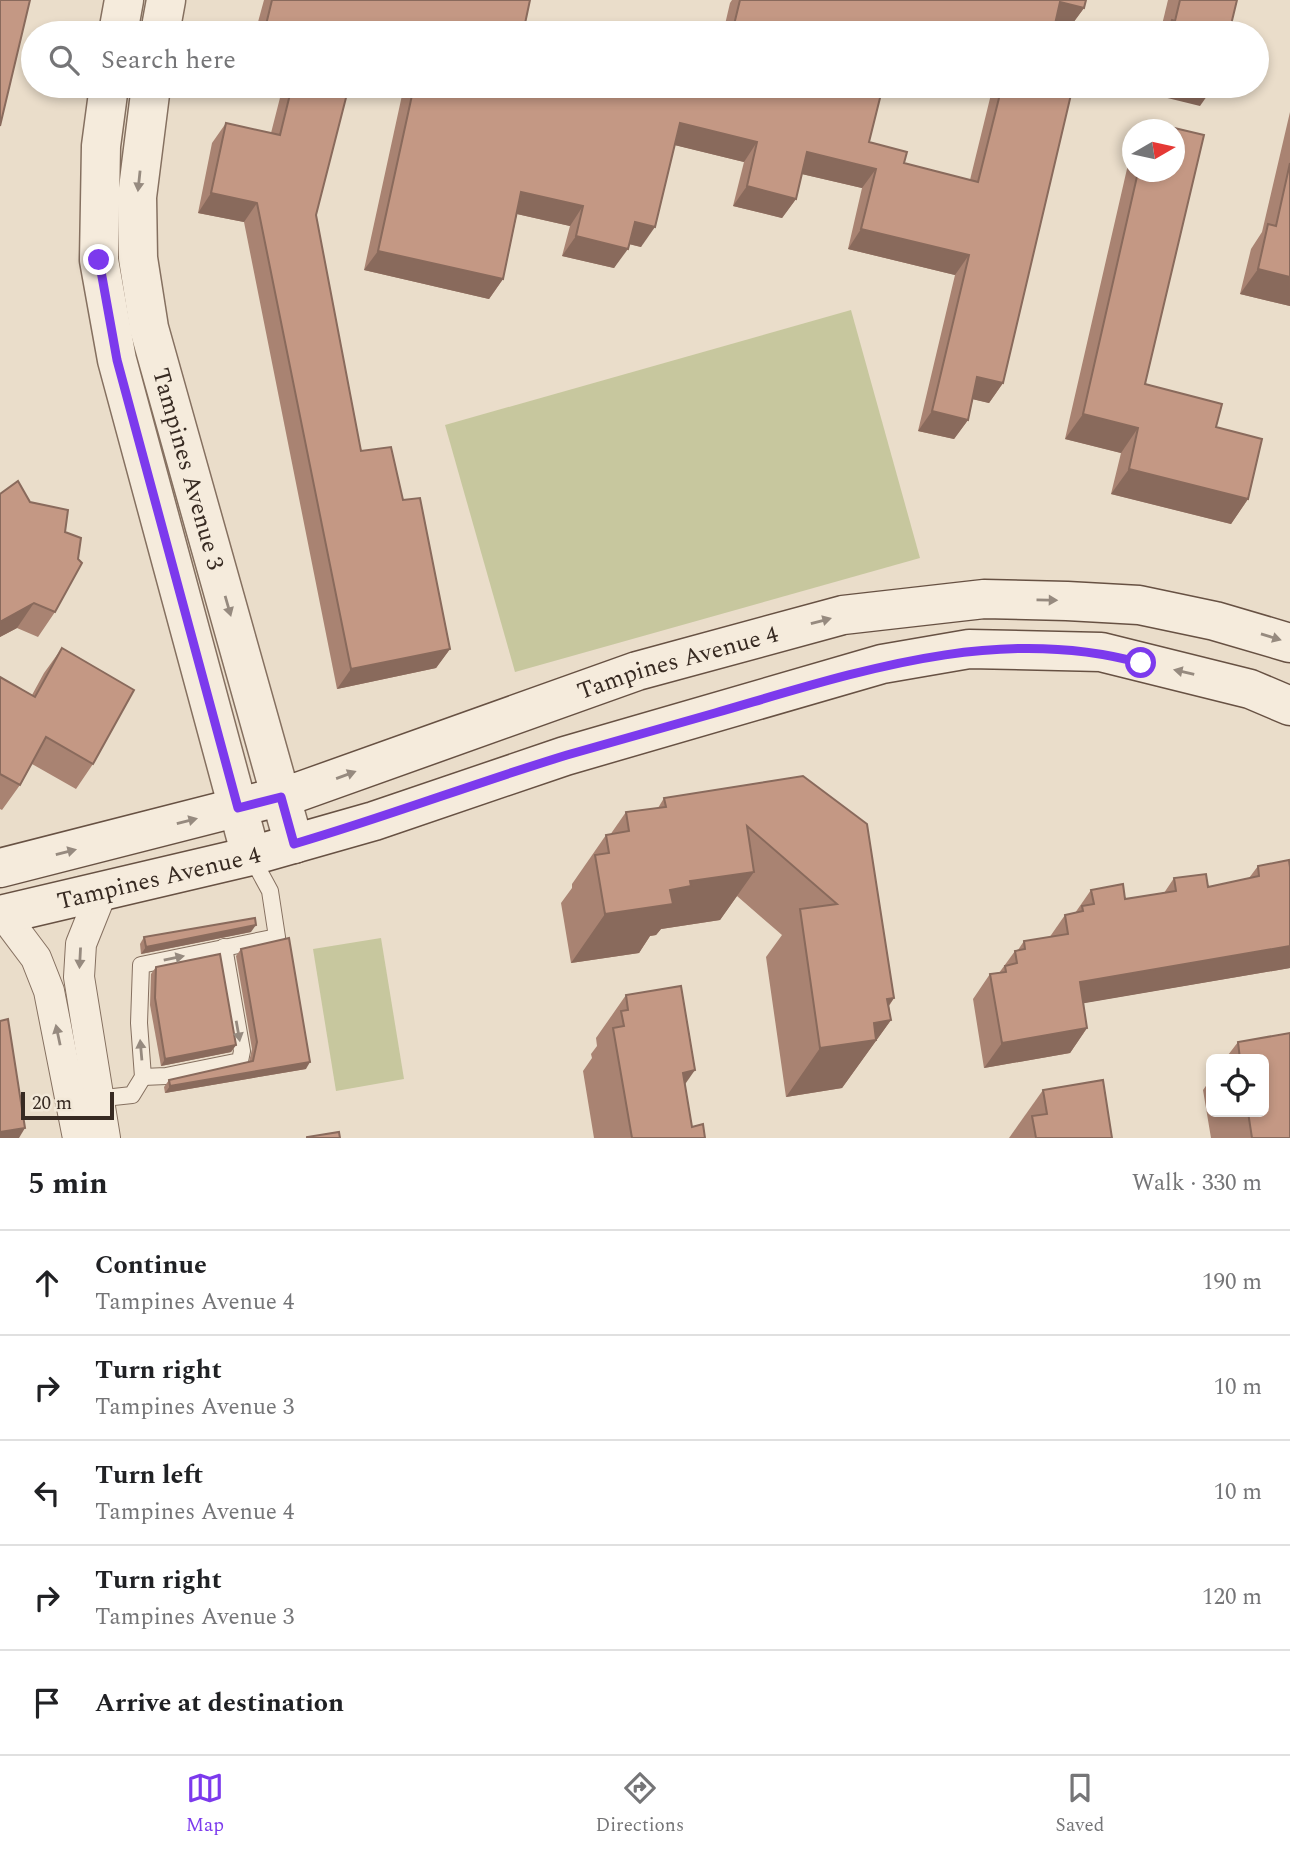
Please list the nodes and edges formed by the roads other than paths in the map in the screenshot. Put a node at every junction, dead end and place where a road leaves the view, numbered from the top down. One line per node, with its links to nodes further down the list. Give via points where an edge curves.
1 (124, 0): 3 (main road)
2 (166, 0): 4 (main road)
3 (120, 21)
4 (162, 21)
5 (107, 98): 10 (main road, Tampines Avenue 3, via 101,146 99,260 110,323)
6 (149, 98): 9 (main road, Tampines Avenue 3, one-way to 9, via 137,197 138,258 149,328)
7 (1290, 643): 9 (main road, Tampines Avenue 4, one-way to 7, via 638,671 843,615 984,599 1067,601 1152,608)
8 (1290, 706): 11 (main road, Tampines Avenue 4, one-way to 11, via 1250,689 1101,652 969,649 870,668 565,756)
9 (281, 797): 10 (main road, Tampines Avenue 4); 11 (main road, Tampines Avenue 3)
10 (238, 808): 12 (main road, Tampines Avenue 3); 13 (main road, Tampines Avenue 4, one-way to 10)
11 (294, 844): 12 (main road, Tampines Avenue 4)
12 (251, 856): 14 (main road, Tampines Avenue 4); 16 (lane, via 270,891 277,937)
13 (0, 868)
14 (101, 894): 15 (main road, Tampines Avenue 4); 18 (street, one-way to 18, via 81,944)
15 (1, 915): 18 (street, one-way to 15, via 36,958)
16 (224, 947): 17 (lane, one-way to 16, via 141,965); 17 (lane, one-way to 17, via 240,1061)
17 (143, 1077): 18 (lane, via 132,1096)
18 (85, 1100): 19 (street); 20 (street)
19 (78, 1138)
20 (105, 1138)

